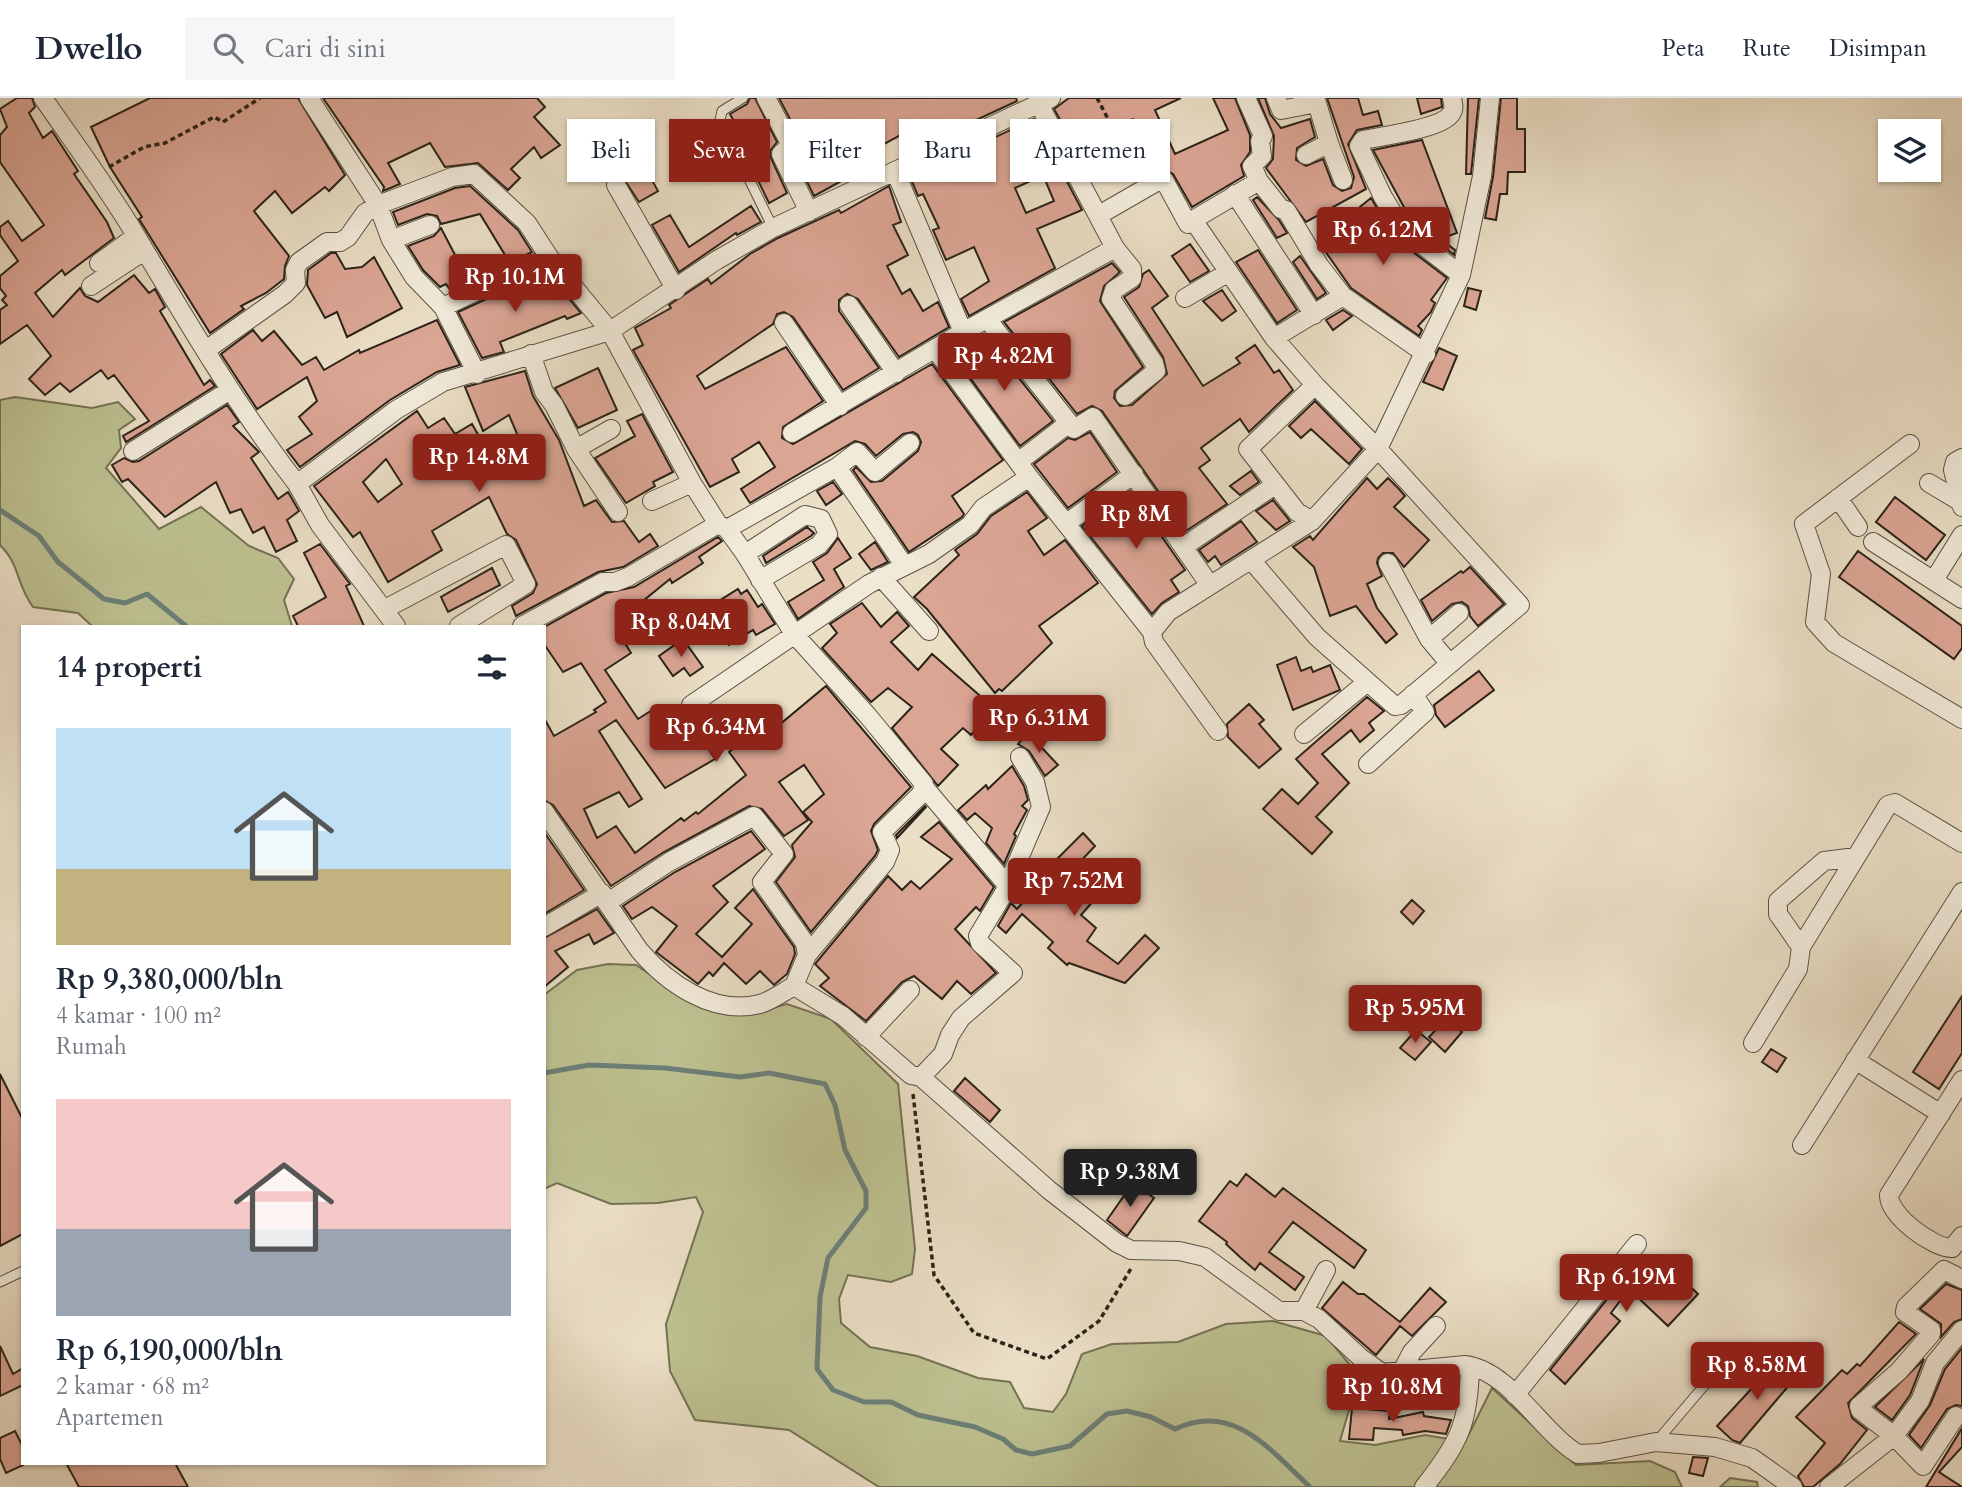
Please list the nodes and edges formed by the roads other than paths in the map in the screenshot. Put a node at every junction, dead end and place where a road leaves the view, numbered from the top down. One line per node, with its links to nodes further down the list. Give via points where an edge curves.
1 (43, 98): 24 (street)
2 (309, 98): 17 (street)
3 (743, 98): 22 (lane, via 719,117)
4 (1246, 98): 14 (street, via 1263,136 1262,156 1252,166)
5 (1276, 98): 10 (street, via 1281,110 1317,103)
6 (1452, 98): 29 (street, via 1454,107 1448,118 1363,140 1359,146 1404,230)
7 (1490, 98): 29 (street, via 1482,176)
8 (769, 99): 18 (street, via 791,145 780,154)
9 (1045, 101): 12 (street); 19 (street)
10 (1329, 143): 11 (street); 13 (street)
11 (1306, 155)
12 (895, 171): 18 (street); 40 (street)
13 (1343, 180)
14 (1259, 181): 16 (street); 32 (street, via 1286,210)
15 (616, 185): 31 (street)
16 (1235, 194): 20 (street); 36 (street)
17 (378, 205): 23 (street); 26 (street, via 474,173 527,223); 43 (street, via 365,213 348,237 327,243 299,262 296,283 285,294)
18 (809, 212): 22 (street)
19 (1099, 215): 20 (street, via 1161,180 1188,224); 25 (street)
20 (1193, 220): 28 (street)
21 (430, 225): 23 (street)
22 (773, 228): 31 (street)
23 (391, 240): 35 (street, via 417,282)
24 (140, 244): 27 (street); 30 (street); 43 (street)
25 (1115, 248): 37 (street); 50 (street, via 1133,273 1114,290 1111,299 1156,367)
26 (550, 257): 35 (street); 39 (street)
27 (99, 263)
28 (1229, 272): 33 (street); 41 (street)
29 (1461, 275): 45 (street)
30 (91, 286)
31 (676, 290): 39 (street)
32 (1343, 296): 36 (street); 45 (street)
33 (1185, 298)
34 (849, 305): 46 (street)
35 (443, 307): 47 (street)
36 (1314, 315): 41 (street)
37 (987, 319): 40 (street); 52 (street)
38 (784, 323): 51 (street)
39 (610, 331): 44 (street); 65 (street)
40 (963, 332): 42 (street)
41 (1274, 338): 48 (street)
42 (934, 349): 46 (street); 61 (street)
43 (205, 350): 49 (street)
44 (531, 354): 47 (street); 57 (street, via 544,392)
45 (1426, 354): 58 (street)
46 (896, 373): 51 (street)
47 (477, 374): 67 (street, via 443,382 417,395)
48 (1315, 385): 58 (street); 68 (street, via 1248,449)
49 (230, 390): 59 (street); 67 (street)
50 (1125, 396)
51 (840, 406): 54 (street)
52 (1069, 423): 61 (street); 63 (street, via 1074,429 1093,417)
53 (611, 429): 57 (street)
54 (792, 433)
55 (910, 443): 62 (street, via 875,472 857,452)
56 (1910, 444): 69 (street)
57 (576, 449): 72 (street)
58 (1378, 449): 73 (street); 98 (street, via 1519,603 1517,610)
59 (133, 451)
60 (1962, 458): 71 (street, via 1953,470)
61 (1018, 462): 64 (street)
62 (838, 467): 75 (street); 83 (street)
63 (1135, 474): 74 (street); 79 (street)
64 (1029, 477): 74 (street); 83 (street, via 983,508 950,540)
65 (692, 483): 70 (street); 75 (street)
66 (1929, 483): 71 (street)
67 (297, 484): 89 (street, via 320,524)
68 (1275, 485): 73 (street, via 1297,512); 79 (street)
69 (1838, 498): 76 (street); 102 (street, via 1804,524 1821,574 1815,622 1834,643)
70 (652, 501)
71 (1961, 504)
72 (618, 512)
73 (1312, 521): 81 (street)
74 (1066, 523): 95 (street)
75 (722, 526): 80 (street); 93 (street, via 628,577 603,582)
76 (1858, 527)
77 (1962, 535): 86 (street)
78 (1873, 542): 86 (street)
79 (1183, 547): 87 (street)
80 (745, 554): 85 (street); 85 (street, via 805,514 821,519 828,529 819,545)
81 (1252, 561): 87 (street); 99 (street, via 1317,637)
82 (1388, 563): 97 (street)
83 (904, 565): 84 (street)
84 (881, 577): 94 (street); 96 (street)
85 (760, 580): 96 (street)
86 (1934, 580): 88 (street)
87 (1209, 584): 95 (street, via 1168,612)
88 (1962, 599)
89 (385, 609): 91 (street); 92 (street, via 506,545 526,584)
90 (1460, 613): 97 (street)
91 (395, 625)
92 (461, 625)
93 (524, 625)
94 (929, 631)
95 (1152, 632): 103 (street, via 1154,642)
96 (794, 634): 101 (street); 107 (street, via 877,726)
97 (1429, 639): 98 (street)
98 (1450, 664): 100 (street)
99 (1366, 682): 100 (street, via 1395,706); 104 (street)
100 (1413, 694): 106 (street, via 1425,712)
101 (691, 705)
102 (1962, 719)
103 (1218, 730)
104 (1304, 734)
105 (1020, 757): 111 (street, via 1042,802)
106 (1368, 764)
107 (925, 788): 111 (street); 116 (street, via 882,832 890,850 885,862)
108 (546, 814): 113 (street)
109 (1962, 842): 110 (street, via 1893,803)
110 (1856, 857): 115 (street); 115 (street, via 1824,861 1778,901 1777,914)
111 (1007, 885): 122 (street, via 978,936 1013,973 961,1018 943,1054)
112 (1962, 892): 121 (street)
113 (605, 897): 114 (street); 116 (street, via 754,816 784,854 762,882 805,943); 117 (street, via 645,957 696,996 719,1004 761,1004)
114 (546, 926)
115 (1801, 947): 120 (street, via 1798,969)
116 (807, 955): 117 (street)
117 (794, 986): 119 (street, via 843,1016)
118 (910, 990): 119 (street)
119 (866, 1037): 122 (street)
120 (1753, 1043)
121 (1855, 1060): 124 (street); 125 (street)
122 (916, 1076): 132 (street, via 1117,1243 1131,1250 1179,1251 1205,1257 1279,1311)
123 (1962, 1080): 124 (street)
124 (1941, 1114): 126 (street, via 1889,1195 1889,1202 1894,1212 1933,1243 1952,1248)
125 (1802, 1145)
126 (1962, 1236)
127 (1637, 1244): 138 (street)
128 (1326, 1270): 132 (street)
129 (21, 1272): 131 (lane)
130 (1962, 1279): 140 (street, via 1944,1270 1906,1307 1905,1312 1931,1334 1859,1407)
131 (0, 1282)
132 (1304, 1311): 137 (street, via 1382,1373)
133 (1436, 1326): 137 (street)
134 (1962, 1330): 140 (street, via 1936,1363 1920,1401)
135 (1725, 1361): 141 (lane)
136 (1470, 1366): 137 (street); 138 (street); 142 (street, via 1466,1418 1452,1452)
137 (1402, 1371)
138 (1515, 1395): 141 (street, via 1578,1454)
139 (1956, 1416): 140 (street, via 1923,1466)
140 (1894, 1436): 144 (street)
141 (1656, 1442): 143 (street, via 1715,1447 1752,1458)
142 (1424, 1487)
143 (1793, 1487)
144 (1829, 1487)

